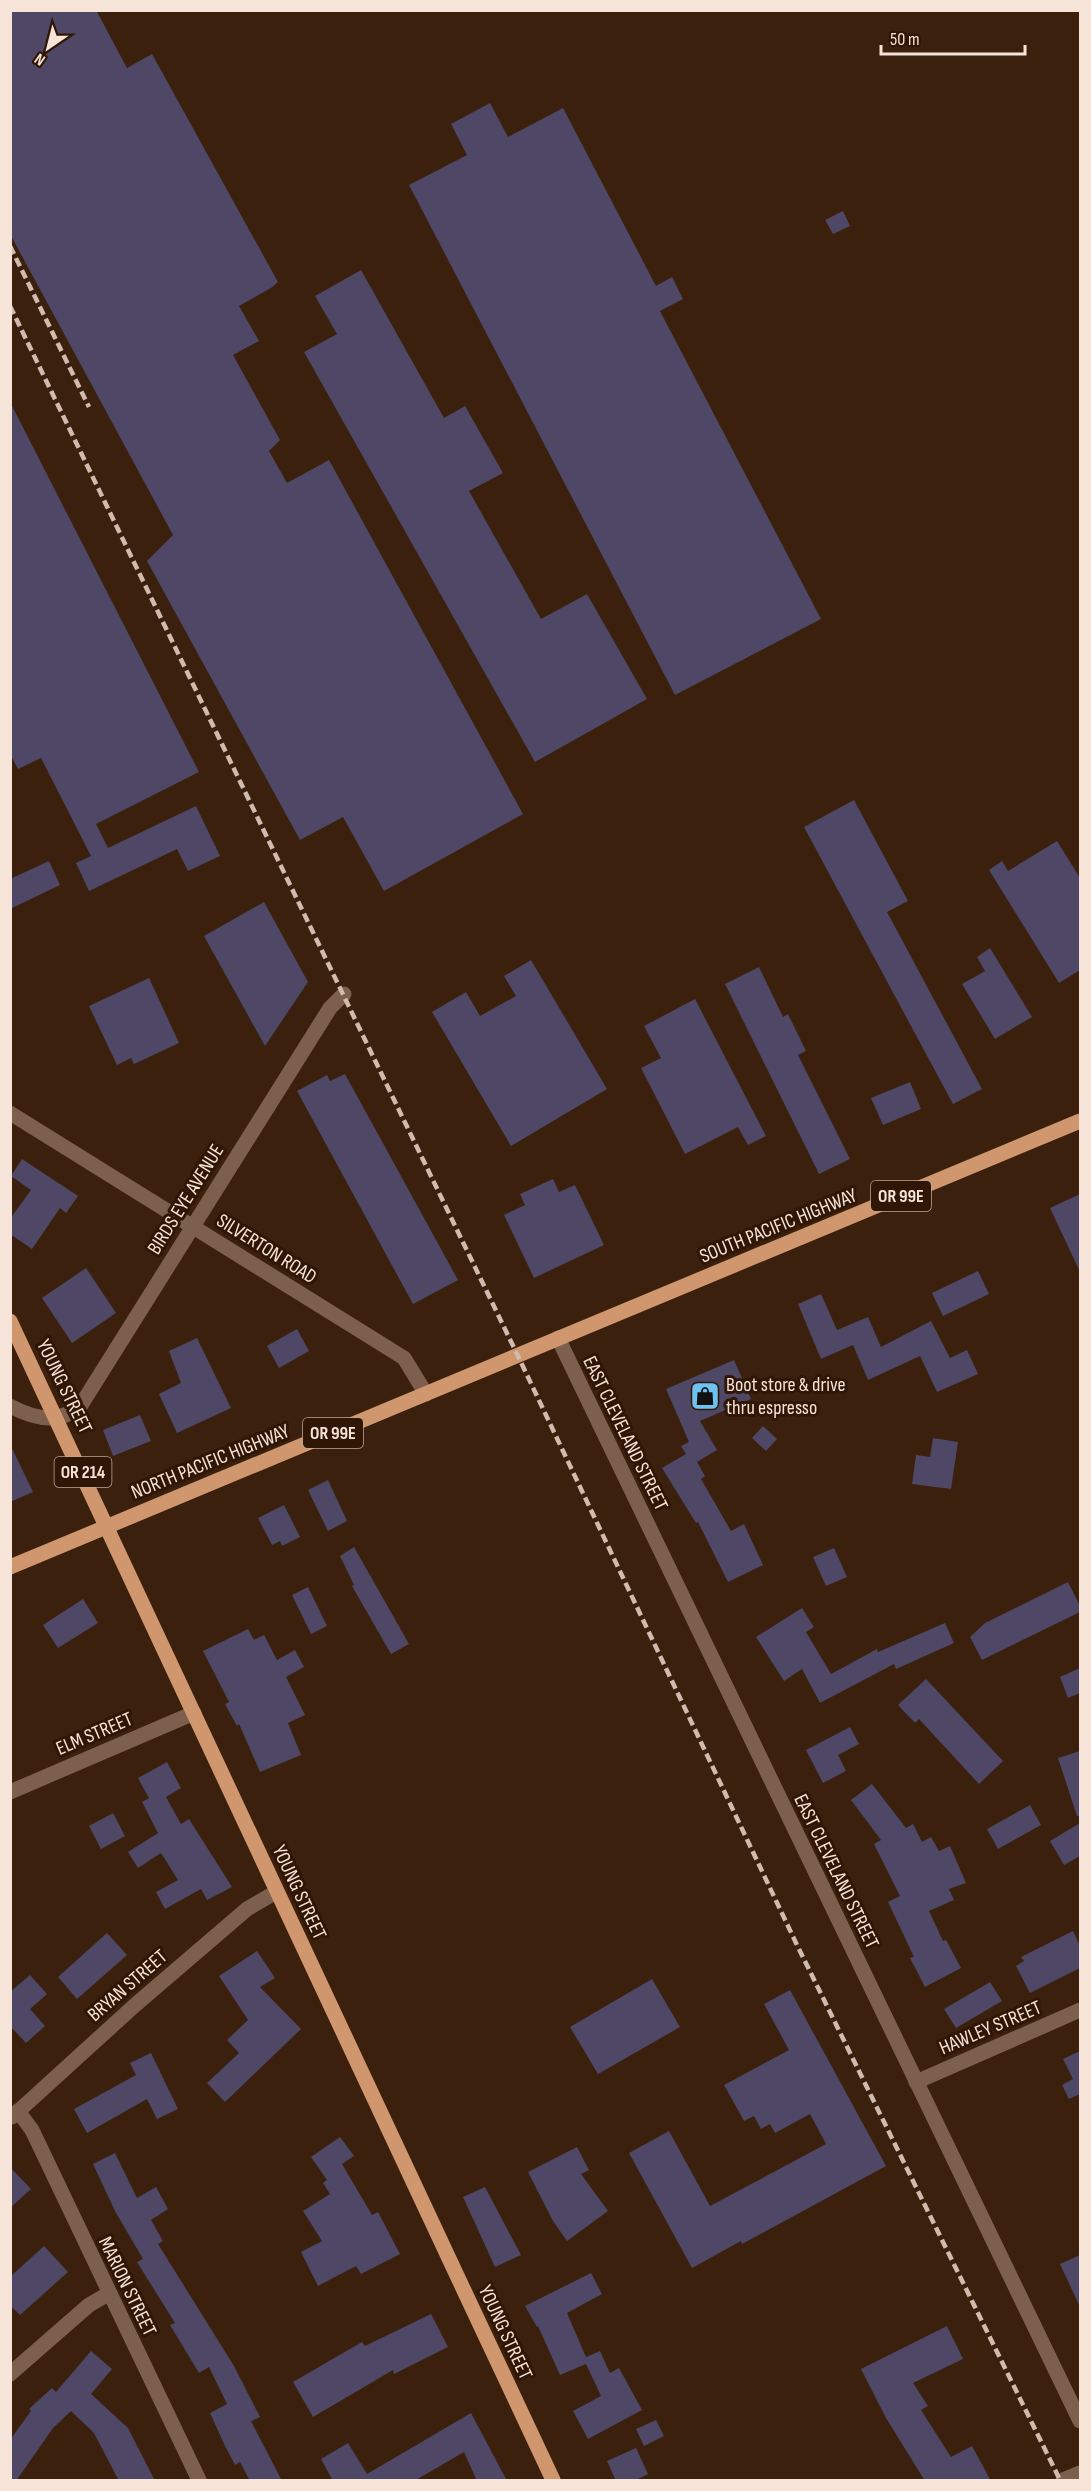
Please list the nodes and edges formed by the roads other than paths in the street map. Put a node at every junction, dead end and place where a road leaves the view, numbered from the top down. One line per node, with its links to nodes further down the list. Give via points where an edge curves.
1 (344, 994): 4 (street, BIRDS EYE AVENUE, via 330,1008)
2 (10, 1113): 4 (street, SILVERTON ROAD)
3 (1080, 1121): 6 (main road, SOUTH PACIFIC HIGHWAY / OR 99E)
4 (193, 1226): 7 (street, SILVERTON ROAD, via 404,1358); 9 (street, BIRDS EYE AVENUE, via 81,1405 71,1414)
5 (10, 1320): 9 (main road, YOUNG STREET / OR 214)
6 (558, 1338): 7 (main road, NORTH PACIFIC HIGHWAY / OR 99E); 16 (street, EAST CLEVELAND STREET)
7 (426, 1394): 10 (main road, NORTH PACIFIC HIGHWAY / OR 99E)
8 (10, 1406): 9 (street, via 36,1418)
9 (57, 1418): 10 (main road, YOUNG STREET / OR 214)
10 (108, 1526): 11 (main road, NORTH PACIFIC HIGHWAY / OR 99E); 12 (main road, YOUNG STREET)
11 (10, 1567)
12 (194, 1713): 13 (street, ELM STREET); 14 (main road, YOUNG STREET)
13 (10, 1792)
14 (276, 1892): 17 (street, BRYAN STREET, via 247,1909); 23 (main road, YOUNG STREET)
15 (1080, 2010): 16 (street, HAWLEY STREET)
16 (916, 2082): 20 (street, EAST CLEVELAND STREET)
17 (14, 2114): 18 (street, MARION STREET, via 32,2130)
18 (108, 2294): 19 (street, via 89,2305); 22 (street, MARION STREET)
19 (10, 2374)
20 (1080, 2421)
21 (1080, 2473): 24 (street)
22 (199, 2481)
23 (553, 2481)
24 (1064, 2481)

